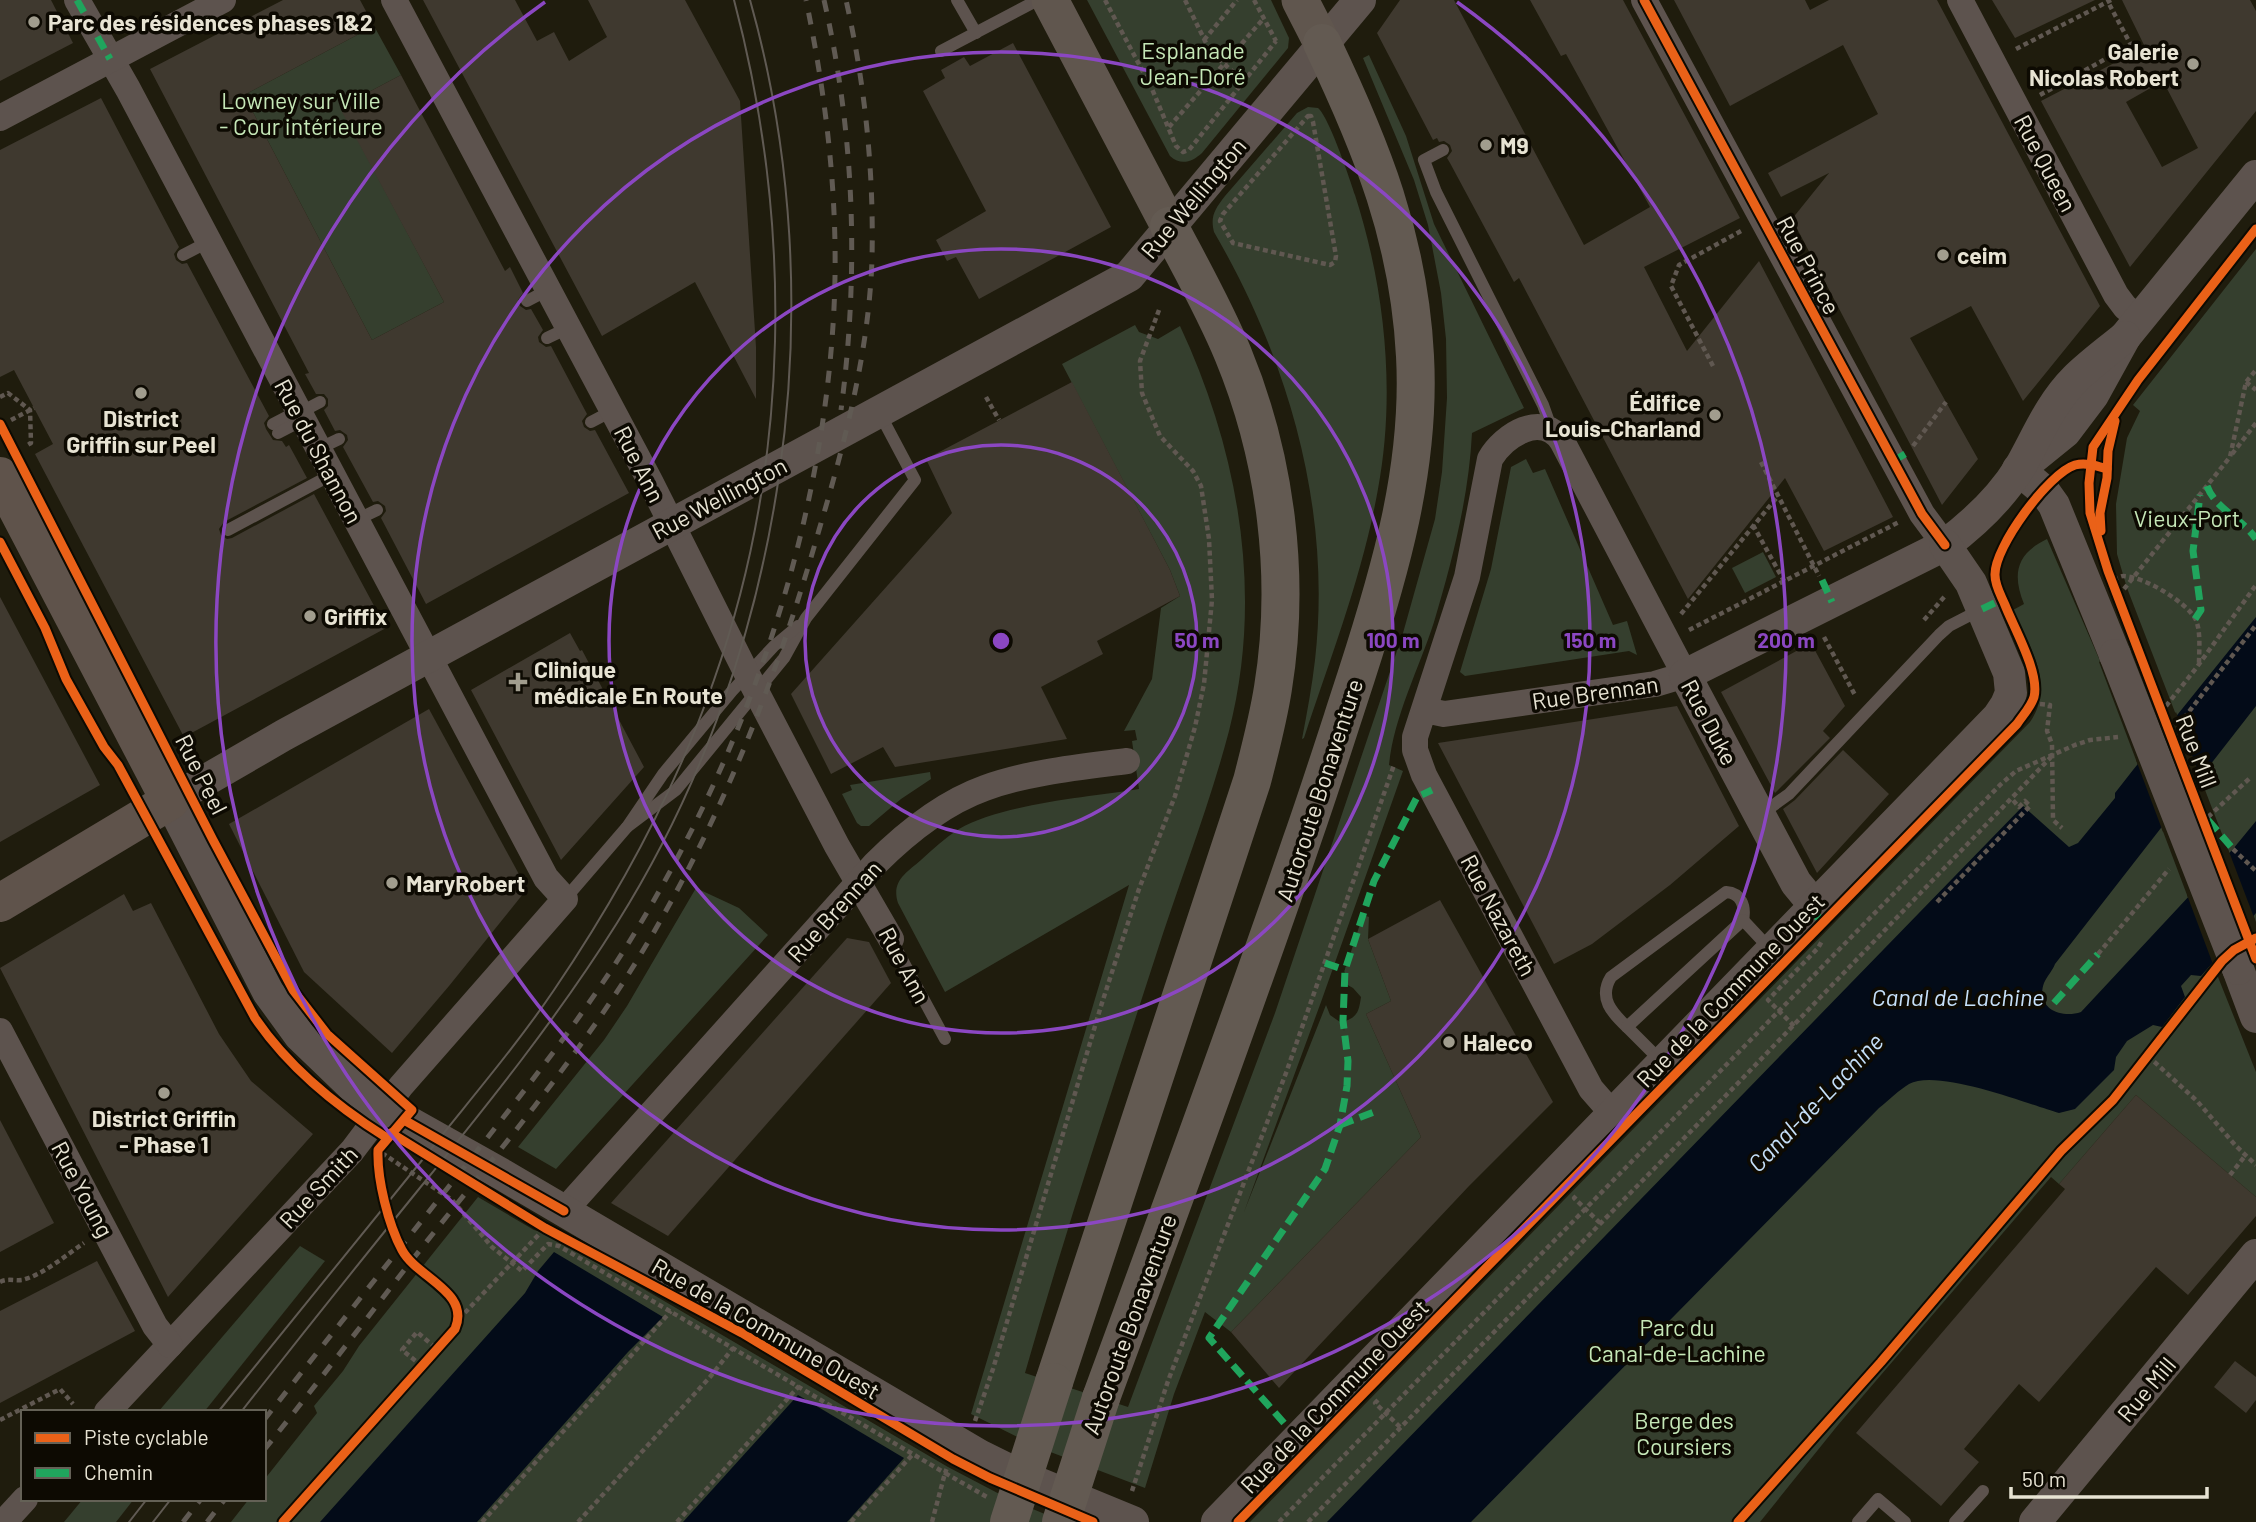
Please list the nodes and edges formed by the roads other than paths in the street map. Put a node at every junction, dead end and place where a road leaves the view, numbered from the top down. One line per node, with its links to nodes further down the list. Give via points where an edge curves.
1 (77, 0): 14 (street, Rue du Shannon)
2 (223, 0): 14 (street)
3 (394, 0): 29 (street, Rue Ann, via 557,333 602,416)
4 (957, 0): 11 (lane)
5 (1038, 0): 11 (lane)
6 (1050, 0): 18 (main road)
7 (1300, 0): 12 (main road)
8 (1360, 0): 12 (street, Rue Wellington)
9 (1644, 0): 31 (street, Rue Prince, via 1922,514)
10 (1960, 0): 21 (street, Rue Queen)
11 (976, 33): 13 (lane)
12 (1305, 43): 18 (street, Rue Wellington); 65 (highway, Autoroute Bonaventure, bridge, via 1354,111 1392,215 1406,274 1416,389 1405,501 1381,600 1321,786 1101,1398)
13 (942, 51)
14 (110, 60): 15 (street); 19 (street, Rue du Shannon)
15 (0, 118)
16 (1443, 150): 24 (lane, Rue Duke, via 1424,160 1436,192 1543,405)
17 (2256, 176): 21 (street)
18 (1169, 226): 23 (street, Rue Wellington, via 1129,276); 64 (highway, bridge, via 1228,343 1258,429 1279,552 1278,643 1269,714 1252,781)
19 (208, 242): 20 (lane); 22 (street, Rue du Shannon)
20 (183, 255)
21 (2132, 328): 26 (street, via 2093,395 2065,432)
22 (305, 411): 25 (lane); 27 (street, Rue du Shannon, via 329,444)
23 (878, 411): 29 (street, Rue Wellington); 33 (lane, via 915,480)
24 (1547, 427): 35 (street, Rue Duke, via 1562,441); 37 (street, via 1515,435 1490,459 1467,577)
25 (275, 428)
26 (2018, 469): 31 (street, via 1977,520); 49 (street, Rue Mill, bridge, via 2054,505)
27 (331, 475): 30 (lane); 34 (street, Rue du Shannon, via 366,515)
28 (0, 476): 39 (main road, Rue Peel)
29 (670, 524): 34 (street, Rue Wellington); 36 (street, Rue Ann)
30 (228, 530)
31 (1945, 545): 32 (street, Rue de la Commune Ouest); 35 (street, Rue Brennan)
32 (1982, 609): 40 (lane, via 1944,631 1789,794); 45 (street, Rue de la Commune Ouest, via 2010,673 2012,686 2006,705)
33 (806, 618): 36 (lane, Rue Smith); 36 (lane, Rue Smith, via 785,658)
34 (428, 657): 39 (street, Rue Wellington); 43 (street, Rue du Shannon, via 546,878)
35 (1685, 675): 37 (street, Rue Brennan, via 1655,684 1458,712); 40 (street, Rue Duke)
36 (751, 683): 41 (lane, Rue Smith, via 663,774); 41 (lane, Rue Smith, via 676,790); 42 (street, Rue Ann)
37 (1425, 709): 54 (street, Rue Nazareth, via 1414,744 1424,775 1591,1089)
38 (1128, 761): 42 (street, Rue Brennan, via 1026,778 975,792 926,821)
39 (170, 801): 44 (main road, Rue Wellington); 55 (street, Rue Peel, via 268,992 285,1018 353,1087)
40 (1760, 815): 45 (street, Rue Duke, via 1796,883)
41 (627, 827): 43 (lane, Rue Smith)
42 (859, 883): 47 (street, Rue Ann); 56 (street, Rue Brennan)
43 (565, 899): 55 (street, Rue Smith, via 401,1086)
44 (0, 903)
45 (1815, 906): 48 (street, Rue de la Commune Ouest)
46 (1742, 920): 48 (lane); 50 (lane); 50 (lane, via 1742,901 1726,892 1611,977 1607,1002)
47 (891, 939): 52 (lane, Rue Ann)
48 (1771, 950): 53 (street, Rue de la Commune Ouest)
49 (2256, 1017)
50 (1628, 1027): 53 (lane)
51 (0, 1031): 58 (street, Rue Young, via 155,1326)
52 (945, 1039)
53 (1662, 1062): 54 (street, Rue de la Commune Ouest)
54 (1612, 1113): 66 (street, Rue de la Commune Ouest)
55 (380, 1137): 56 (street, Rue de la Commune Ouest); 58 (street, Rue Smith, via 352,1151)
56 (555, 1219): 62 (street, Rue de la Commune Ouest, via 979,1455 1040,1484)
57 (2256, 1255): 70 (street, Rue Mill)
58 (170, 1345): 59 (street, Rue Smith)
59 (109, 1410)
60 (1983, 1491): 69 (lane)
61 (23, 1501): 63 (street)
62 (1132, 1509)
63 (4, 1522)
64 (1009, 1522)
65 (1061, 1522)
66 (1217, 1522)
67 (1858, 1522): 68 (lane, via 1878,1499)
68 (1905, 1522)
69 (1955, 1522)
70 (2035, 1522)

